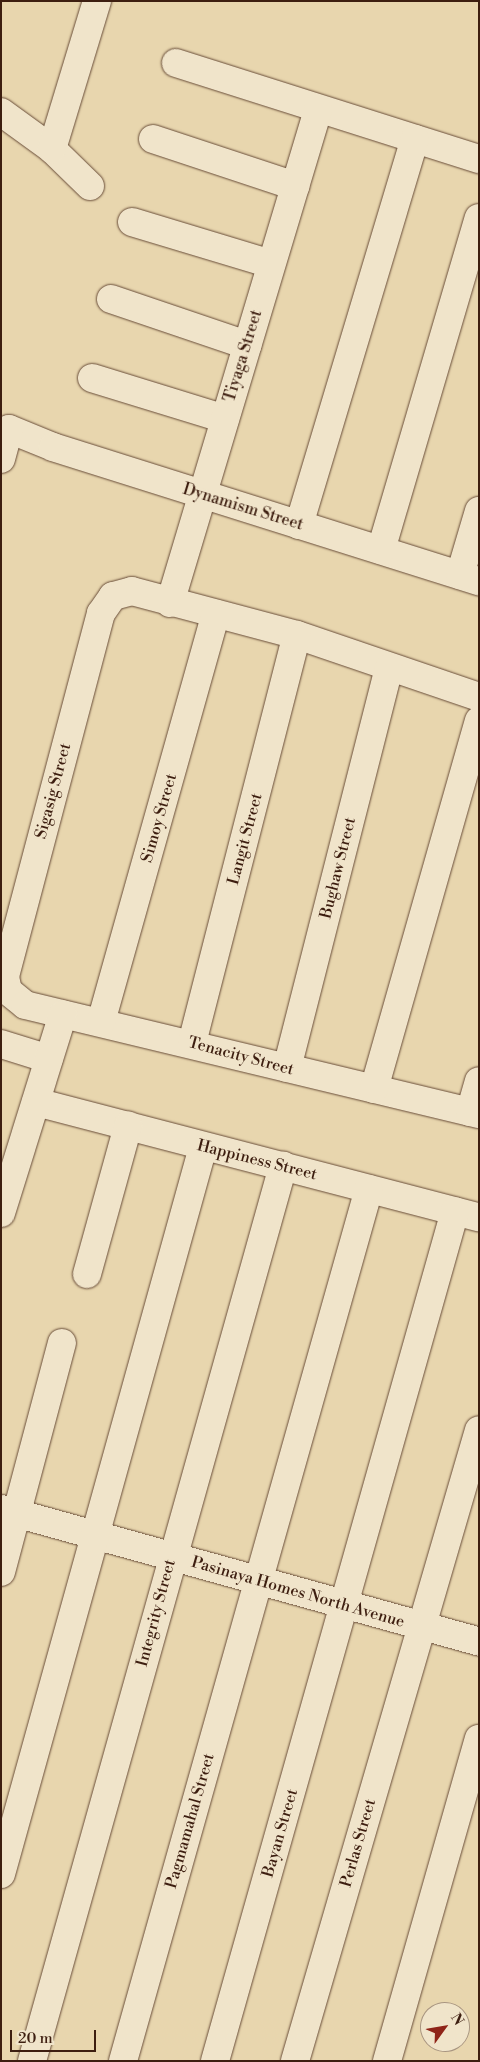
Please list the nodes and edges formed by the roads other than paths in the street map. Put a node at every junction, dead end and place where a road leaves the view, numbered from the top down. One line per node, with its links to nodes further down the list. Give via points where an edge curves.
1 (97, 1): 7 (street)
2 (176, 63): 3 (street)
3 (318, 110): 6 (street); 10 (street, Tiyaga Street)
4 (1, 112): 7 (street)
5 (153, 139): 10 (street)
6 (415, 139): 8 (street); 21 (street)
7 (52, 150): 9 (street)
8 (479, 159)
9 (90, 186)
10 (294, 186): 13 (street, Tiyaga Street)
11 (479, 218): 22 (street)
12 (132, 222): 13 (street)
13 (271, 264): 15 (street, Tiyaga Street)
14 (111, 299): 15 (street)
15 (247, 345): 17 (street, Tiyaga Street)
16 (92, 378): 17 (street)
17 (225, 419): 19 (street, Tiyaga Street)
18 (1, 459): 19 (street, Dynamism Street, via 9,429)
19 (202, 494): 21 (street, Dynamism Street); 24 (street, Tiyaga Street)
20 (479, 511): 23 (street)
21 (299, 525): 22 (street, Dynamism Street)
22 (381, 550): 23 (street, Dynamism Street)
23 (470, 578)
24 (170, 602): 25 (street); 30 (street, Sigasig Street, via 132,591 113,596 101,613 4,977)
25 (216, 614): 26 (street); 32 (street, Simoy Street)
26 (297, 635): 27 (street); 33 (street, Langit Street)
27 (389, 668): 28 (street); 36 (street, Bughaw Street)
28 (479, 697)
29 (479, 721): 38 (street)
30 (8, 991): 31 (street, Tenacity Street, via 25,1005)
31 (63, 1014): 32 (street, Tenacity Street); 35 (street)
32 (101, 1022): 33 (street, Tenacity Street)
33 (192, 1043): 36 (street, Tenacity Street)
34 (1, 1044): 35 (street)
35 (49, 1059): 39 (street)
36 (286, 1068): 38 (street, Tenacity Street)
37 (479, 1081): 40 (street)
38 (374, 1089): 40 (street, Tenacity Street)
39 (36, 1102): 41 (street, Happiness Street); 42 (street)
40 (474, 1113)
41 (128, 1126): 43 (street, Happiness Street); 48 (street)
42 (11, 1146): 46 (street)
43 (203, 1146): 44 (street, Happiness Street); 52 (street)
44 (283, 1166): 45 (street, Happiness Street); 53 (street, Integrity Street)
45 (369, 1189): 47 (street, Happiness Street); 55 (street, Pagmamahal Street)
46 (1, 1214)
47 (467, 1214): 56 (street, Bayan Street)
48 (87, 1274)
49 (62, 1343): 51 (street)
50 (479, 1430): 57 (street, Perlas Street)
51 (10, 1512): 52 (street, Pasinaya Homes North Avenue); 54 (street)
52 (97, 1536): 53 (street, Pasinaya Homes North Avenue); 60 (street)
53 (171, 1556): 55 (street, Pasinaya Homes North Avenue); 61 (street, Integrity Street)
54 (1, 1572)
55 (258, 1581): 56 (street, Pasinaya Homes North Avenue); 62 (street, Pagmamahal Street)
56 (344, 1605): 57 (street, Pasinaya Homes North Avenue); 63 (street, Bayan Street)
57 (422, 1626): 58 (street, Pasinaya Homes North Avenue); 64 (street, Perlas Street)
58 (479, 1642)
59 (479, 1739): 65 (street)
60 (1, 1874)
61 (32, 2061)
62 (123, 2061)
63 (215, 2061)
64 (295, 2061)
65 (388, 2061)

